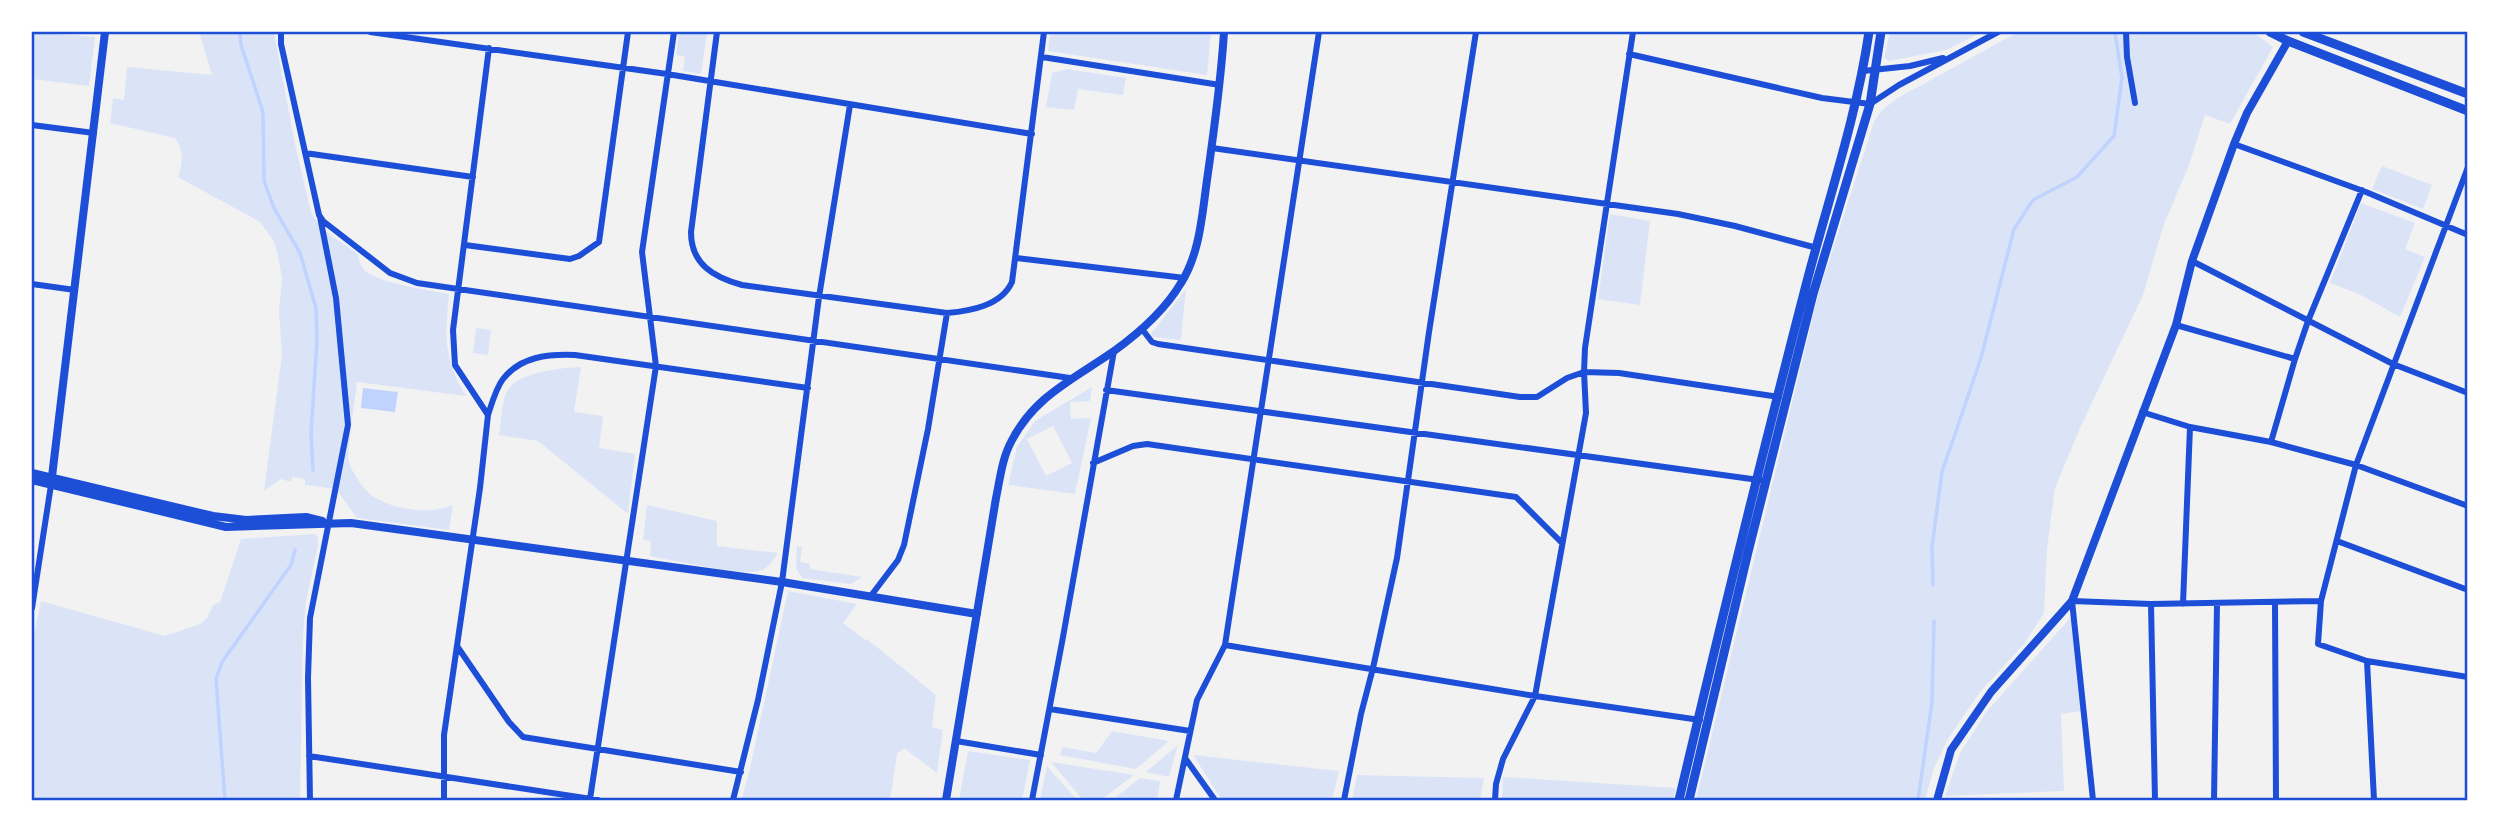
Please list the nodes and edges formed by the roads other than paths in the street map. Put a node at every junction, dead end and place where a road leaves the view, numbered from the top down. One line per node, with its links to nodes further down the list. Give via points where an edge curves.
1 (105, 32): 36 (street)
2 (281, 32): 40 (street)
3 (375, 32): 19 (street)
4 (628, 32): 23 (street)
5 (674, 32): 26 (street)
6 (718, 32): 27 (street)
7 (1044, 32): 22 (street)
8 (1224, 32): 28 (street)
9 (1319, 32): 41 (street)
10 (1476, 32): 44 (street)
11 (1633, 32): 20 (street)
12 (1869, 32): 25 (main road)
13 (1881, 32): 24 (main road)
14 (1998, 32): 21 (street)
15 (2126, 32): 31 (street)
16 (2270, 32): 18 (main road)
17 (2302, 32): 18 (street); 29 (main road)
18 (2288, 41): 34 (main road); 38 (street)
19 (489, 48): 23 (street); 43 (street)
20 (1629, 54): 30 (street); 46 (street)
21 (1955, 55): 24 (street); 32 (street)
22 (1042, 57): 28 (street); 37 (street)
23 (623, 68): 26 (street); 50 (street, via 600,242 570,258)
24 (1875, 69): 25 (street); 32 (main road)
25 (1863, 71): 30 (main road)
26 (667, 74): 27 (street); 60 (street, via 642,252)
27 (711, 82): 33 (street); 58 (street, via 692,249 724,280)
28 (1220, 85): 39 (street)
29 (2468, 94)
30 (1856, 103): 32 (street); 51 (main road)
31 (2135, 103)
32 (1870, 104): 51 (main road)
33 (849, 105): 37 (street); 58 (street)
34 (2468, 111)
35 (32, 125): 36 (street)
36 (94, 133): 57 (street)
37 (1032, 134): 52 (street)
38 (2234, 144): 45 (street); 53 (street)
39 (1212, 148): 41 (street); 54 (street, via 1197,242)
40 (305, 153): 43 (street); 47 (street)
41 (1298, 160): 44 (street); 68 (street)
42 (2468, 167): 48 (street)
43 (473, 177): 50 (street)
44 (1453, 183): 46 (street); 73 (street)
45 (2362, 190): 48 (street); 61 (street)
46 (1607, 204): 51 (street, via 1703,218); 71 (street)
47 (319, 215): 56 (street, via 399,278); 94 (street, via 336,298 348,404 346,446)
48 (2445, 226): 49 (street); 69 (street)
49 (2468, 235)
50 (464, 245): 56 (street)
51 (1822, 249): 77 (main road)
52 (1016, 258): 54 (street); 59 (street, via 1012,282 1003,295 977,308)
53 (2192, 261): 61 (street); 62 (street)
54 (1185, 278): 63 (street)
55 (32, 284): 57 (street)
56 (458, 289): 60 (street); 80 (street, via 455,365)
57 (75, 290): 91 (street)
58 (819, 297): 59 (street); 64 (street)
59 (947, 313): 66 (street)
60 (650, 316): 64 (street); 70 (street)
61 (2308, 321): 67 (street); 69 (street)
62 (2176, 325): 67 (street); 79 (street)
63 (1142, 329): 65 (street); 68 (street, via 1158,344)
64 (815, 342): 66 (street); 74 (street)
65 (1114, 351): 72 (street); 75 (street)
66 (940, 358): 72 (street); 102 (street, via 904,545)
67 (2295, 359): 83 (street)
68 (1269, 360): 73 (street); 78 (street)
69 (2393, 364): 76 (street); 87 (street)
70 (656, 366): 74 (street); 80 (street, via 575,355 536,358 503,379); 98 (street)
71 (1584, 372): 73 (street, via 1530,397); 77 (street); 84 (street, via 1586,409)
72 (1070, 377): 110 (street, via 1029,414 1007,452)
73 (1421, 382): 82 (street)
74 (808, 388): 100 (street)
75 (1106, 390): 78 (street); 86 (street)
76 (2468, 393)
77 (1783, 397): 90 (main road)
78 (1261, 410): 82 (street); 85 (street)
79 (2142, 412): 81 (street); 103 (street)
80 (488, 415): 95 (street)
81 (2190, 427): 83 (street); 108 (street)
82 (1414, 431): 84 (street); 92 (street)
83 (2271, 442): 87 (street)
84 (1578, 453): 90 (street); 97 (street)
85 (1254, 459): 86 (street, via 1147,444); 92 (street); 111 (street)
86 (1093, 463): 117 (street)
87 (2356, 465): 93 (street); 96 (street)
88 (32, 473): 91 (street)
89 (32, 480): 91 (street)
90 (1762, 480): 118 (main road)
91 (51, 481): 94 (street, via 226,527); 99 (street)
92 (1406, 481): 97 (street, via 1516,497); 114 (street, via 1397,558)
93 (2468, 506)
94 (329, 522): 95 (street); 123 (street, via 310,618)
95 (472, 541): 98 (street); 112 (street)
96 (2337, 541): 101 (street); 104 (street)
97 (1562, 543): 116 (street)
98 (628, 562): 100 (street); 121 (street)
99 (34, 580): 109 (street)
100 (782, 583): 102 (street); 125 (street)
101 (2468, 590)
102 (870, 597): 110 (street)
103 (2071, 601): 107 (street); 141 (street, via 1991,692 1951,750); 142 (street)
104 (2321, 601): 105 (street); 113 (street, via 2318,644)
105 (2275, 602): 106 (street); 145 (street)
106 (2217, 603): 108 (street); 144 (street)
107 (2151, 604): 108 (street); 143 (street)
108 (2183, 604)
109 (32, 608)
110 (977, 614): 120 (street)
111 (1225, 645): 114 (street); 119 (street, via 1197,700)
112 (457, 646): 121 (street, via 516,732 532,740); 126 (street, via 444,735)
113 (2367, 661): 115 (street); 146 (street)
114 (1373, 668): 116 (street); 137 (street)
115 (2468, 677)
116 (1535, 696): 118 (street); 138 (street, via 1499,771)
117 (1050, 709): 119 (street); 122 (street)
118 (1703, 720): 139 (main road); 140 (main road)
119 (1190, 731): 124 (street)
120 (956, 741): 122 (street); 133 (street)
121 (598, 751): 125 (street); 131 (street)
122 (1041, 755): 134 (street)
123 (309, 756): 126 (street); 128 (street)
124 (1185, 758): 135 (street); 136 (street)
125 (741, 772): 132 (street)
126 (444, 778): 127 (street); 129 (street)
127 (531, 790): 130 (street); 131 (street)
128 (310, 800)
129 (444, 800)
130 (530, 800)
131 (594, 800)
132 (733, 800)
133 (946, 800)
134 (1032, 800)
135 (1176, 800)
136 (1215, 800)
137 (1343, 800)
138 (1495, 800)
139 (1679, 800)
140 (1689, 800)
141 (1937, 800)
142 (2093, 800)
143 (2155, 800)
144 (2214, 800)
145 (2276, 800)
146 (2374, 800)

